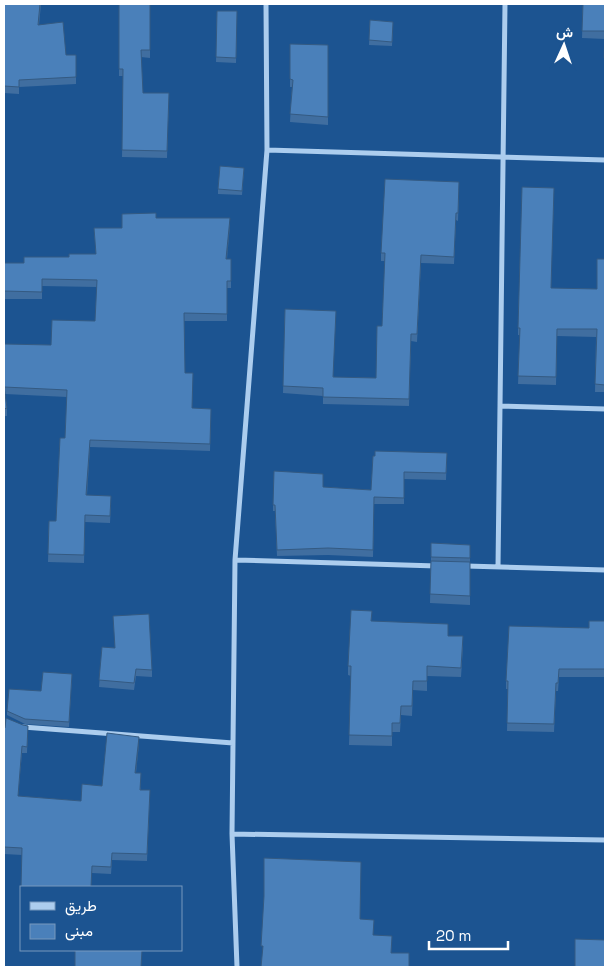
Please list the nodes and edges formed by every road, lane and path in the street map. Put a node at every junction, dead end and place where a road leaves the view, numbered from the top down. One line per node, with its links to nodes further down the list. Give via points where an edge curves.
1 (266, 4): 3 (street)
2 (504, 4): 4 (street)
3 (267, 150): 4 (street); 8 (street)
4 (503, 157): 5 (street); 6 (street)
5 (605, 160)
6 (500, 406): 7 (street); 11 (street)
7 (605, 409)
8 (235, 560): 9 (street); 14 (street)
9 (440, 566)
10 (459, 566): 11 (street)
11 (498, 567): 12 (street)
12 (605, 570)
13 (18, 725): 14 (street)
14 (233, 743): 15 (street)
15 (232, 834): 16 (street); 17 (street)
16 (605, 840)
17 (237, 967)

